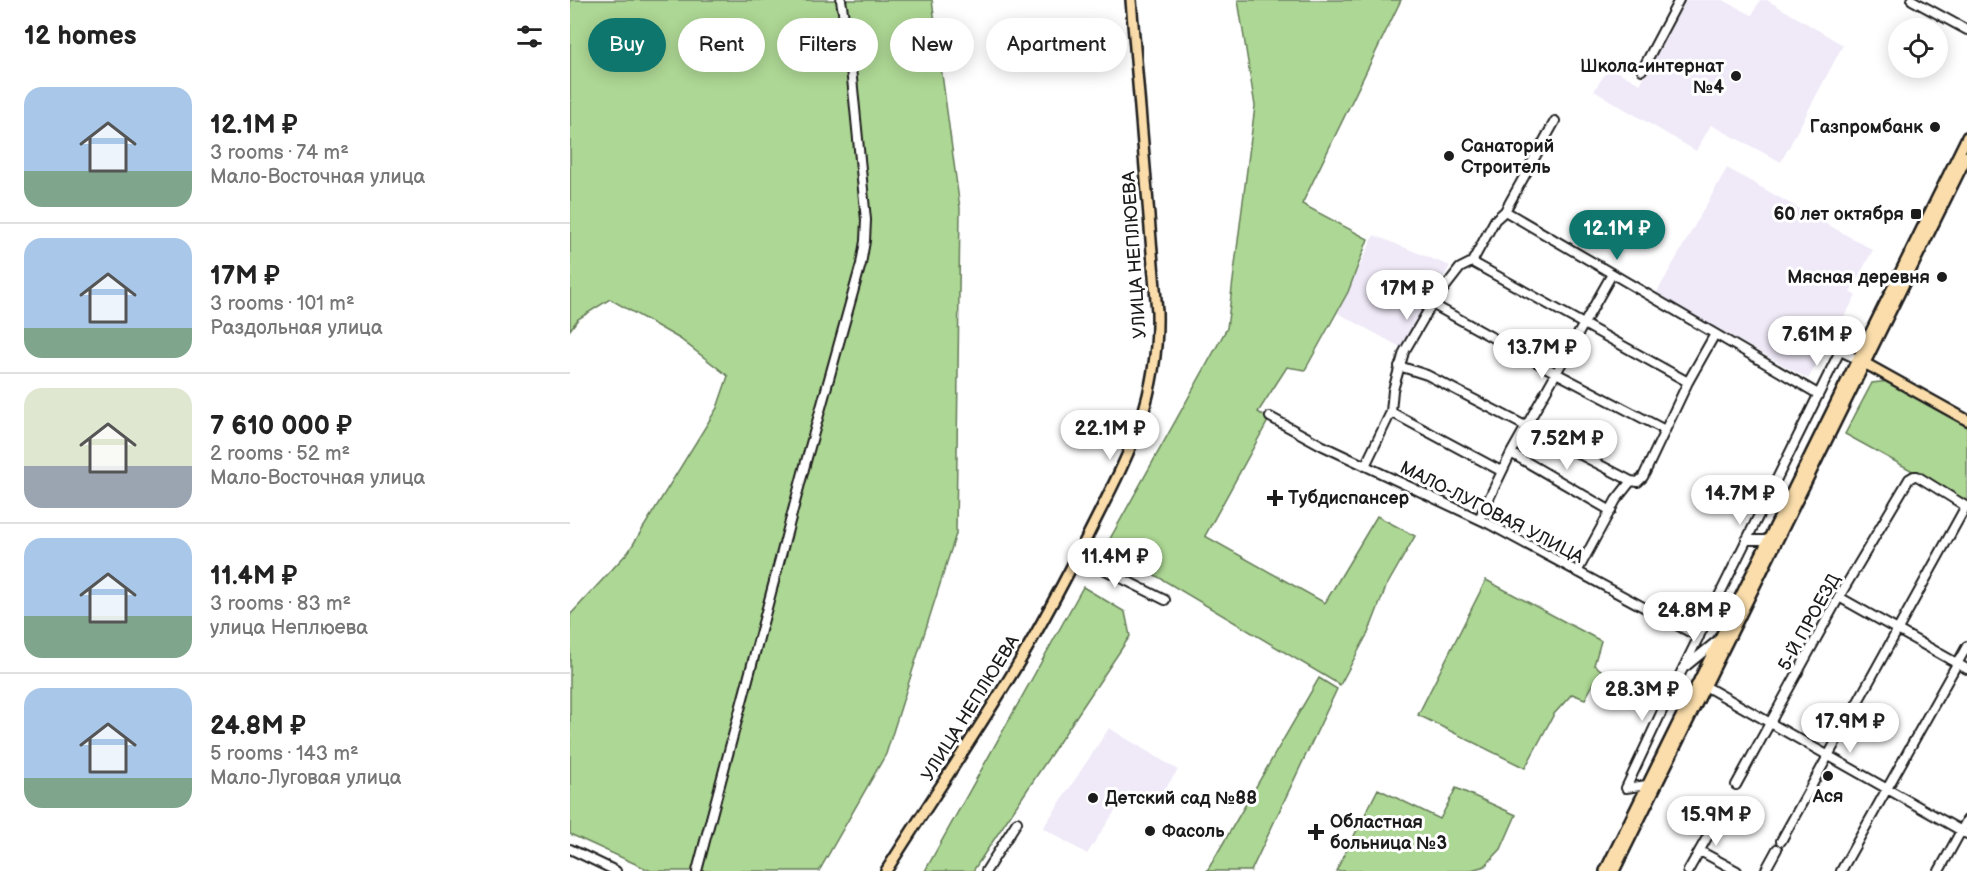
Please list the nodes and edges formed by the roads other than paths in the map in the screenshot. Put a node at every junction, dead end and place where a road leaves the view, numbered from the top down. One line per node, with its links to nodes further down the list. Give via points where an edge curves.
1 (842, 0): 61 (street, via 865,241)
2 (1131, 0): 35 (main road, УЛИЦА НЕПЛЮЕВА, via 1154,267 1157,348 1150,393 1137,435)
3 (1679, 0): 6 (street)
4 (1912, 0): 5 (street)
5 (1967, 30)
6 (1642, 70)
7 (1555, 122): 10 (street)
8 (1967, 137): 16 (main road)
9 (1967, 156): 16 (main road)
10 (1505, 211): 11 (street, via 1495,220); 12 (street)
11 (1472, 262): 13 (street, via 1460,268); 14 (street)
12 (1612, 274): 14 (street); 15 (street)
13 (1432, 304): 17 (street); 18 (street)
14 (1584, 324): 18 (street); 19 (street)
15 (1715, 334): 19 (street); 20 (street)
16 (1861, 361): 20 (street, via 1840,351); 23 (main road); 34 (main road); 46 (main road)
17 (1399, 366): 21 (street); 24 (street, via 1427,375)
18 (1556, 373): 24 (street); 25 (street)
19 (1688, 382): 25 (street)
20 (1818, 394): 33 (street)
21 (1391, 412): 27 (street); 28 (street)
22 (1270, 417): 27 (street, МАЛО-ЛУГОВАЯ УЛИЦА)
23 (1967, 420)
24 (1526, 427): 26 (street); 29 (street)
25 (1665, 430): 29 (street, via 1643,477 1638,482)
26 (1511, 453): 28 (street); 31 (street)
27 (1365, 466): 32 (street, МАЛО-ЛУГОВАЯ УЛИЦА)
28 (1501, 471): 32 (street)
29 (1631, 481): 31 (street)
30 (1967, 506): 37 (street, 5-Й ПРОЕЗД, via 1912,476); 39 (street)
31 (1611, 511): 36 (street)
32 (1479, 519): 36 (street, МАЛО-ЛУГОВАЯ УЛИЦА)
33 (1746, 540): 34 (street); 40 (street)
34 (1768, 540): 41 (main road)
35 (1077, 556): 38 (street); 62 (main road, УЛИЦА НЕПЛЮЕВА, via 1020,660)
36 (1577, 572): 40 (street, МАЛО-ЛУГОВАЯ УЛИЦА)
37 (1839, 597): 39 (street); 47 (street, 5-Й ПРОЕЗД)
38 (1165, 600)
39 (1898, 629): 43 (street); 48 (street)
40 (1699, 637): 44 (street)
41 (1718, 640): 44 (street); 49 (main road)
42 (1967, 645): 43 (street)
43 (1957, 663): 45 (street); 51 (street)
44 (1684, 668): 49 (street, via 1626,788)
45 (1967, 669)
46 (1705, 686): 47 (street); 65 (main road)
47 (1771, 723): 48 (street); 50 (street, 5-Й ПРОЕЗД)
48 (1827, 757): 51 (street); 56 (street)
49 (1647, 785): 64 (main road)
50 (1736, 785)
51 (1886, 789): 55 (street); 69 (street)
52 (1722, 811): 59 (street)
53 (1967, 820): 55 (street)
54 (1017, 822): 63 (street)
55 (1964, 833): 70 (street)
56 (1781, 841)
57 (570, 849): 60 (street)
58 (1777, 849): 68 (street)
59 (1700, 850): 66 (street); 67 (street)
60 (616, 871)
61 (697, 871)
62 (886, 871)
63 (986, 871)
64 (1605, 871)
65 (1614, 871)
66 (1688, 871)
67 (1737, 871)
68 (1765, 871)
69 (1841, 871)
70 (1939, 871)

